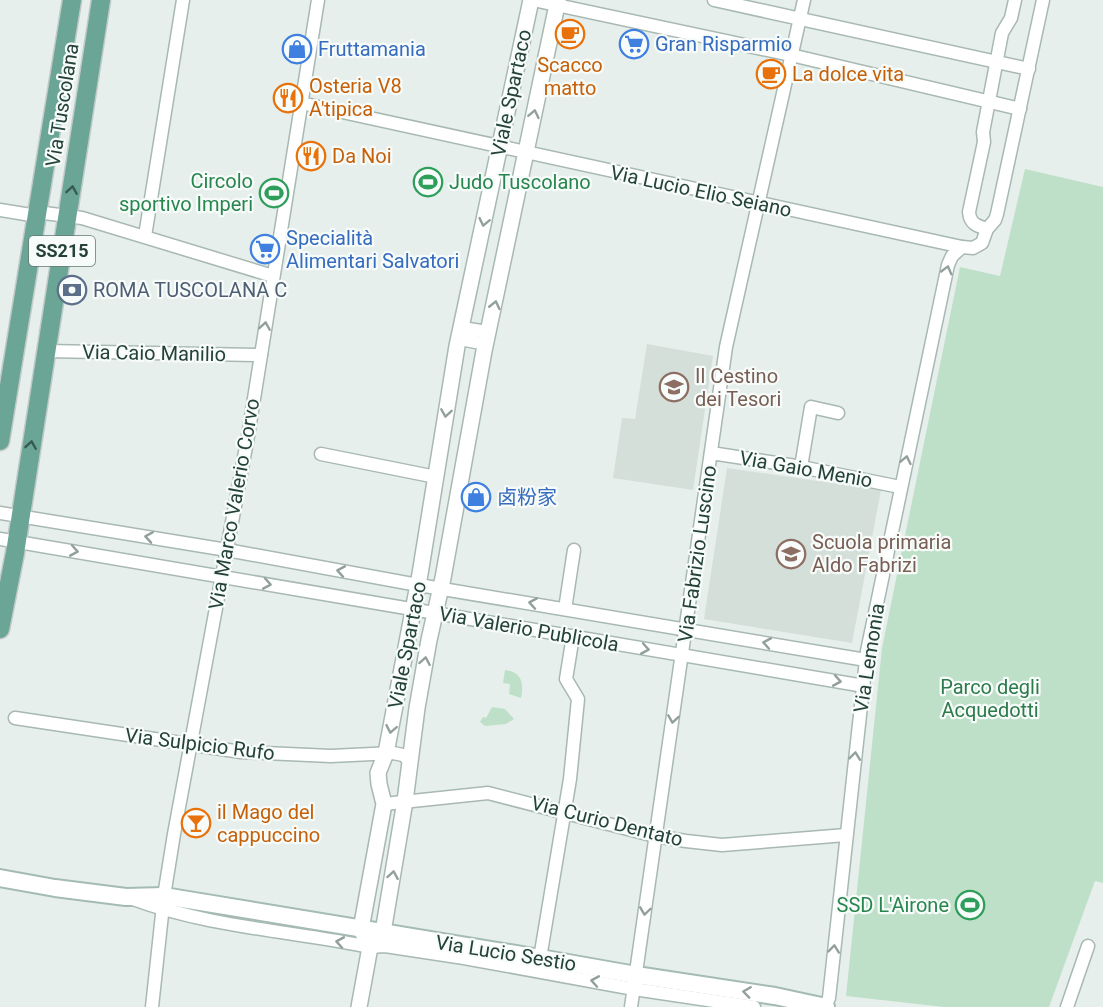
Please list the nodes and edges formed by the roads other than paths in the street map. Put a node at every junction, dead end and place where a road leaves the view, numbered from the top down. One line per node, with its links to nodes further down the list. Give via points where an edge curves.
1 (72, 0): 22 (main road, Via Tuscolana / SS215)
2 (101, 0): 23 (main road, Via Tuscolana / SS215, one-way to 2)
3 (183, 0): 25 (street)
4 (318, 0): 16 (street, Via Marco Valerio Corvo)
5 (532, 0): 10 (street); 18 (street, Viale Spartaco)
6 (714, 0): 11 (street)
7 (804, 0): 11 (street, Via Fabrizio Luscino)
8 (1015, 0): 13 (street, via 1002,33)
9 (1043, 0): 14 (street)
10 (557, 2): 12 (street); 19 (street, Viale Spartaco, one-way to 10)
11 (799, 20): 12 (street, Via Fabrizio Luscino); 13 (street)
12 (791, 56): 15 (street); 20 (street, Via Fabrizio Luscino)
13 (997, 62): 14 (street); 15 (street)
14 (1029, 69): 17 (street)
15 (989, 101): 17 (street); 24 (street, via 969,212 975,225)
16 (301, 103): 18 (street, Via Lucio Elio Seiano); 27 (street, Via Marco Valerio Corvo)
17 (1020, 109): 24 (street, via 997,214)
18 (499, 147): 19 (street, Via Lucio Elio Seiano); 28 (street, Viale Spartaco, one-way to 28)
19 (526, 152): 20 (street, Via Lucio Elio Seiano); 29 (street, Viale Spartaco, one-way to 19)
20 (759, 204): 26 (street, Via Lucio Elio Seiano); 35 (street, Via Fabrizio Luscino, via 726,347)
21 (0, 210): 22 (street)
22 (37, 214): 23 (street); 32 (main road, Via Tuscolana / SS215)
23 (68, 217): 25 (street); 30 (main road, Via Tuscolana / SS215)
24 (987, 229): 26 (street, via 980,245)
25 (146, 236): 27 (street)
26 (962, 247): 39 (street, Via Lemonia, one-way to 26, via 949,262)
27 (273, 276): 31 (street, Via Marco Valerio Corvo, one-way to 27)
28 (461, 333): 29 (street); 38 (street, Viale Spartaco, one-way to 38)
29 (487, 338): 47 (street, Viale Spartaco)
30 (46, 351): 31 (street, Via Caio Manilio); 41 (main road, Via Tuscolana / SS215, one-way to 30)
31 (261, 355): 43 (street, Via Marco Valerio Corvo)
32 (7, 362): 34 (main road, Via Tuscolana / SS215)
33 (838, 413): 37 (street, via 811,407)
34 (0, 441)
35 (711, 453): 37 (street, Via Gaio Menio); 52 (street, Via Fabrizio Luscino)
36 (321, 454): 38 (street)
37 (801, 467): 39 (street, Via Gaio Menio)
38 (436, 477): 46 (street, Viale Spartaco)
39 (900, 487): 55 (street, Via Lemonia)
40 (0, 513): 41 (street, Via Valerio Publicola)
41 (21, 516): 42 (main road, Via Tuscolana / SS215); 43 (street, Via Valerio Publicola, one-way to 41)
42 (8, 540): 45 (street, Via Valerio Publicola, one-way to 45); 51 (main road, Via Tuscolana / SS215)
43 (227, 549): 45 (street, Via Marco Valerio Corvo); 46 (street, Via Valerio Publicola, one-way to 43)
44 (574, 550): 49 (street)
45 (222, 576): 48 (street, Via Valerio Publicola, one-way to 48); 58 (street, Via Marco Valerio Corvo)
46 (418, 584): 47 (street, Via Valerio Publicola); 48 (street, Viale Spartaco)
47 (441, 588): 49 (street, Via Valerio Publicola, one-way to 47); 50 (street, Viale Spartaco)
48 (414, 608): 50 (street, Via Valerio Publicola); 59 (street, Viale Spartaco, one-way to 59)
49 (565, 609): 52 (street, Via Valerio Publicola)
50 (435, 612): 53 (street, Via Valerio Publicola); 60 (street, Viale Spartaco, one-way to 50)
51 (0, 629)
52 (687, 630): 54 (street, Via Fabrizio Luscino); 55 (street, Via Valerio Publicola, one-way to 52)
53 (573, 636): 54 (street, Via Valerio Publicola, one-way to 54); 63 (street, via 566,679 578,699)
54 (683, 656): 56 (street, Via Valerio Publicola, one-way to 56); 65 (street, Via Fabrizio Luscino, one-way to 65)
55 (866, 660): 56 (street, Via Lemonia)
56 (864, 686): 64 (street, Via Lemonia, one-way to 56)
57 (15, 718): 58 (street, Via Sulpicio Rufo)
58 (190, 744): 59 (street, Via Sulpicio Rufo, via 270,754); 68 (street, Via Marco Valerio Corvo)
59 (386, 753): 60 (street, via 401,754); 62 (street, Viale Spartaco, via 378,773)
60 (411, 762): 61 (street, Viale Spartaco)
61 (405, 801): 62 (street, Via Curio Dentato); 63 (street, Via Curio Dentato, via 488,793); 71 (street, Viale Spartaco, one-way to 61)
62 (384, 804): 70 (street, Viale Spartaco)
63 (565, 812): 65 (street, Via Curio Dentato); 74 (street)
64 (846, 835): 65 (street, Via Curio Dentato, via 722,845); 81 (street, Via Lemonia, one-way to 64)
65 (655, 836): 75 (street, Via Fabrizio Luscino, one-way to 75)
66 (0, 878): 68 (main road, Via Lucio Sestio)
67 (184, 900): 68 (main road, Via Lucio Sestio); 69 (street); 70 (main road, Via Lucio Sestio)
68 (163, 903): 69 (street, Via Lucio Sestio); 77 (street, Via Marco Valerio Corvo)
69 (192, 916): 73 (street, Via Lucio Sestio, one-way to 69)
70 (361, 929): 71 (main road, Via Lucio Sestio); 73 (street)
71 (396, 939): 73 (street); 73 (street, Via Lucio Sestio, via 385,946); 74 (main road, Via Lucio Sestio); 75 (street, Via Lucio Sestio, one-way to 71)
72 (1088, 946): 82 (street)
73 (370, 947): 78 (street)
74 (540, 958): 75 (main road, Via Lucio Sestio)
75 (641, 981): 76 (street); 76 (street, Via Lucio Sestio); 79 (street, Via Fabrizio Luscino); 81 (main road, Via Lucio Sestio, one-way to 75, via 775,996)
76 (662, 993): 80 (street, Via Lucio Sestio)
77 (152, 1007)
78 (359, 1007)
79 (631, 1007)
80 (754, 1007)
81 (825, 1007)
82 (1067, 1007)

